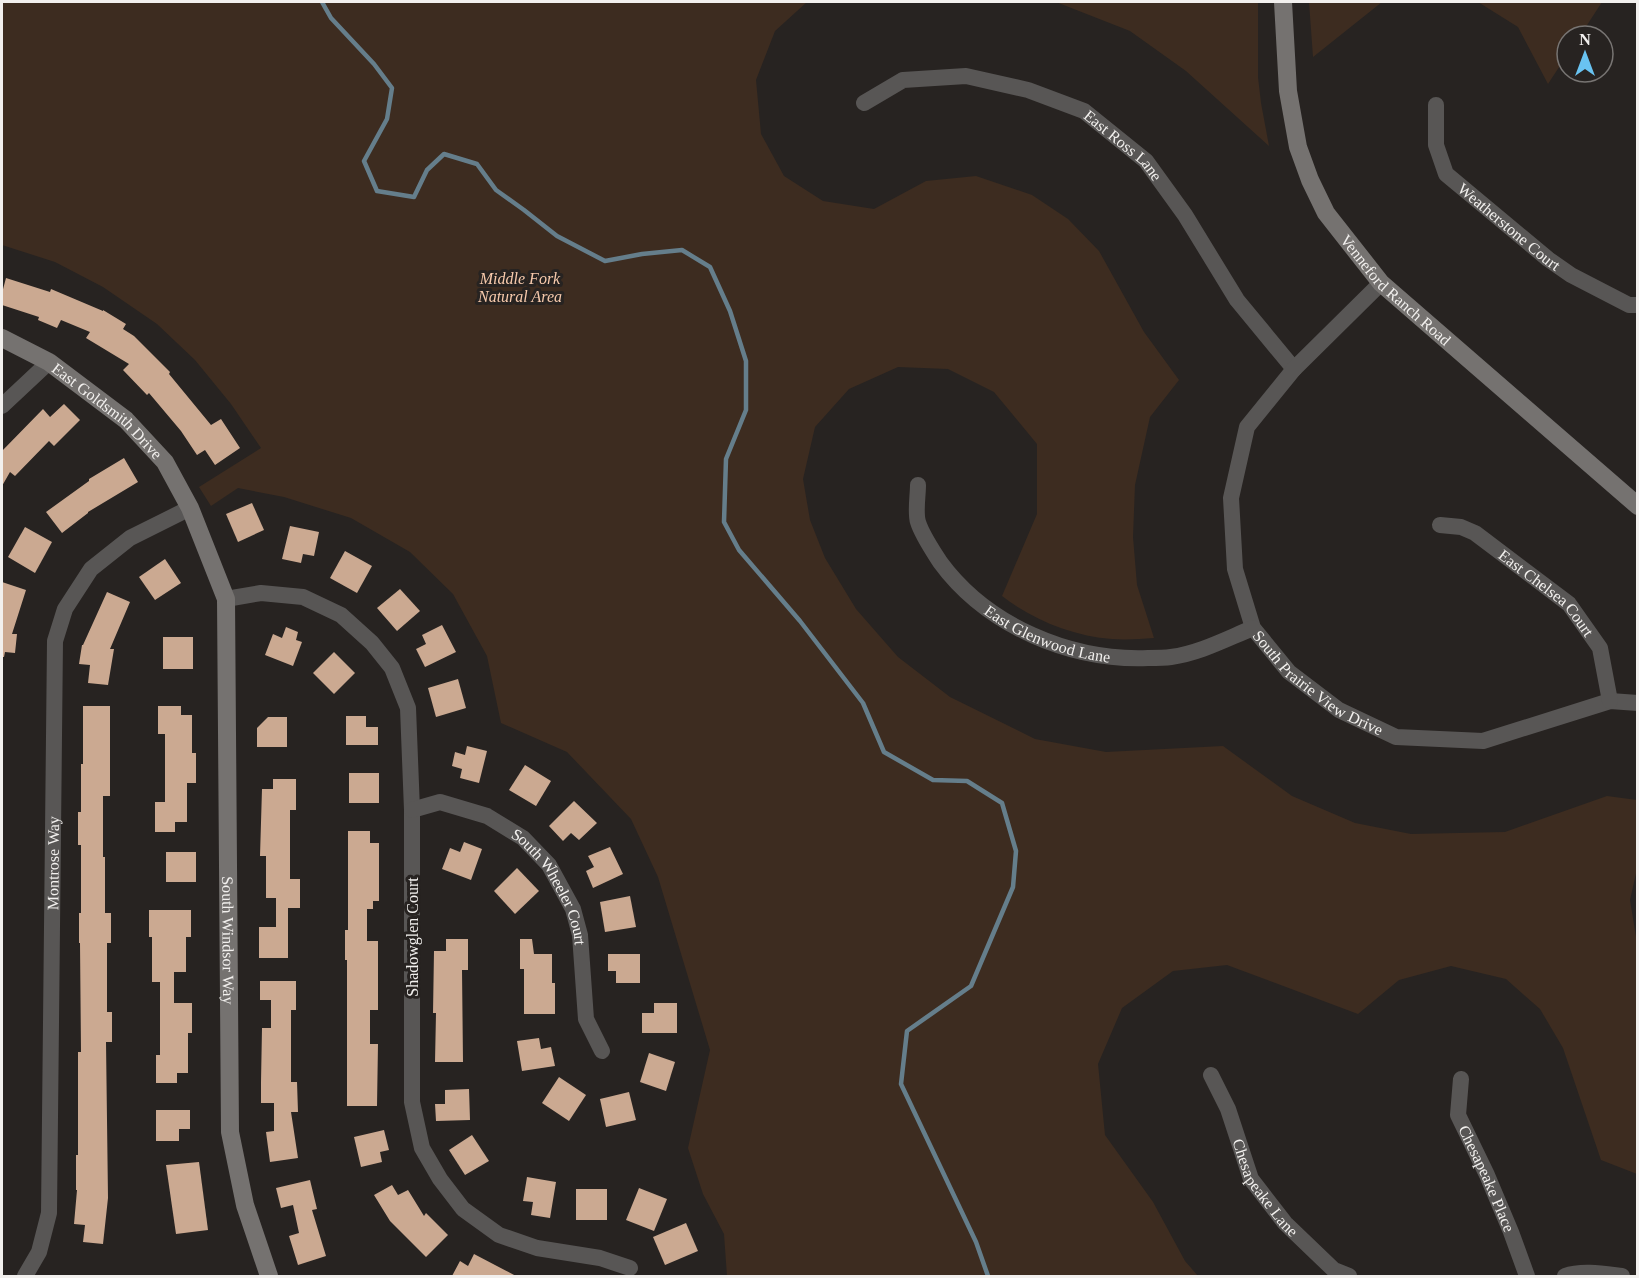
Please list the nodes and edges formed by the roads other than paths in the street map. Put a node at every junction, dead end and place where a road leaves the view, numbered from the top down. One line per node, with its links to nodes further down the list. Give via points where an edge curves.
1 (1283, 2): 4 (street, Venneford Ranch Road, via 1288,91 1298,147 1326,213)
2 (864, 103): 8 (street, East Ross Lane, via 903,80 966,76 1028,90 1084,111 1146,161 1185,215 1237,300)
3 (1436, 105): 5 (street, Weatherstone Court, via 1436,146 1446,174 1548,259 1629,305)
4 (1381, 284): 8 (street, South Prairie View Drive); 11 (street, Venneford Ranch Road)
5 (1638, 305)
6 (2, 338): 7 (street, East Goldsmith Drive)
7 (49, 362): 9 (street); 12 (street, East Goldsmith Drive, via 126,420 165,462)
8 (1294, 369): 15 (street, South Prairie View Drive, via 1247,427 1231,498 1235,569)
9 (2, 406)
10 (918, 485): 15 (street, East Glenwood Lane, via 918,521 952,578 1011,624 1045,641 1086,654 1131,659 1170,657 1206,648)
11 (1638, 506)
12 (190, 508): 14 (street, East Goldsmith Drive); 23 (street, Montrose Way, via 130,538 91,569 65,609 55,640 49,1213 39,1252)
13 (1440, 525): 16 (street, East Chelsea Court, via 1475,533 1569,604 1600,648)
14 (226, 599): 18 (street, Shadowglen Court, via 261,593 303,597 341,615 372,643 392,668 408,708); 24 (street, South Windsor Way, via 230,1132 245,1205)
15 (1253, 627): 16 (street, South Prairie View Drive, via 1289,672 1339,710 1396,737 1483,741)
16 (1610, 701): 17 (street, South Prairie View Drive)
17 (1638, 703)
18 (412, 810): 19 (street, South Wheeler Court, via 440,802 487,816 523,838 549,865 573,909 580,935 586,1019); 22 (street, Shadowglen Court, via 412,1102 422,1148 464,1209 499,1235 537,1248 600,1258)
19 (602, 1051)
20 (1211, 1076): 25 (street, Chesapeake Lane, via 1228,1109 1251,1179 1285,1223 1334,1270)
21 (1461, 1079): 26 (street, Chesapeake Place, via 1458,1115 1488,1175)
22 (630, 1268)
23 (25, 1276)
24 (269, 1276)
25 (1349, 1276)
26 (1527, 1276)
27 (1565, 1276): 28 (street)
28 (1622, 1276)

